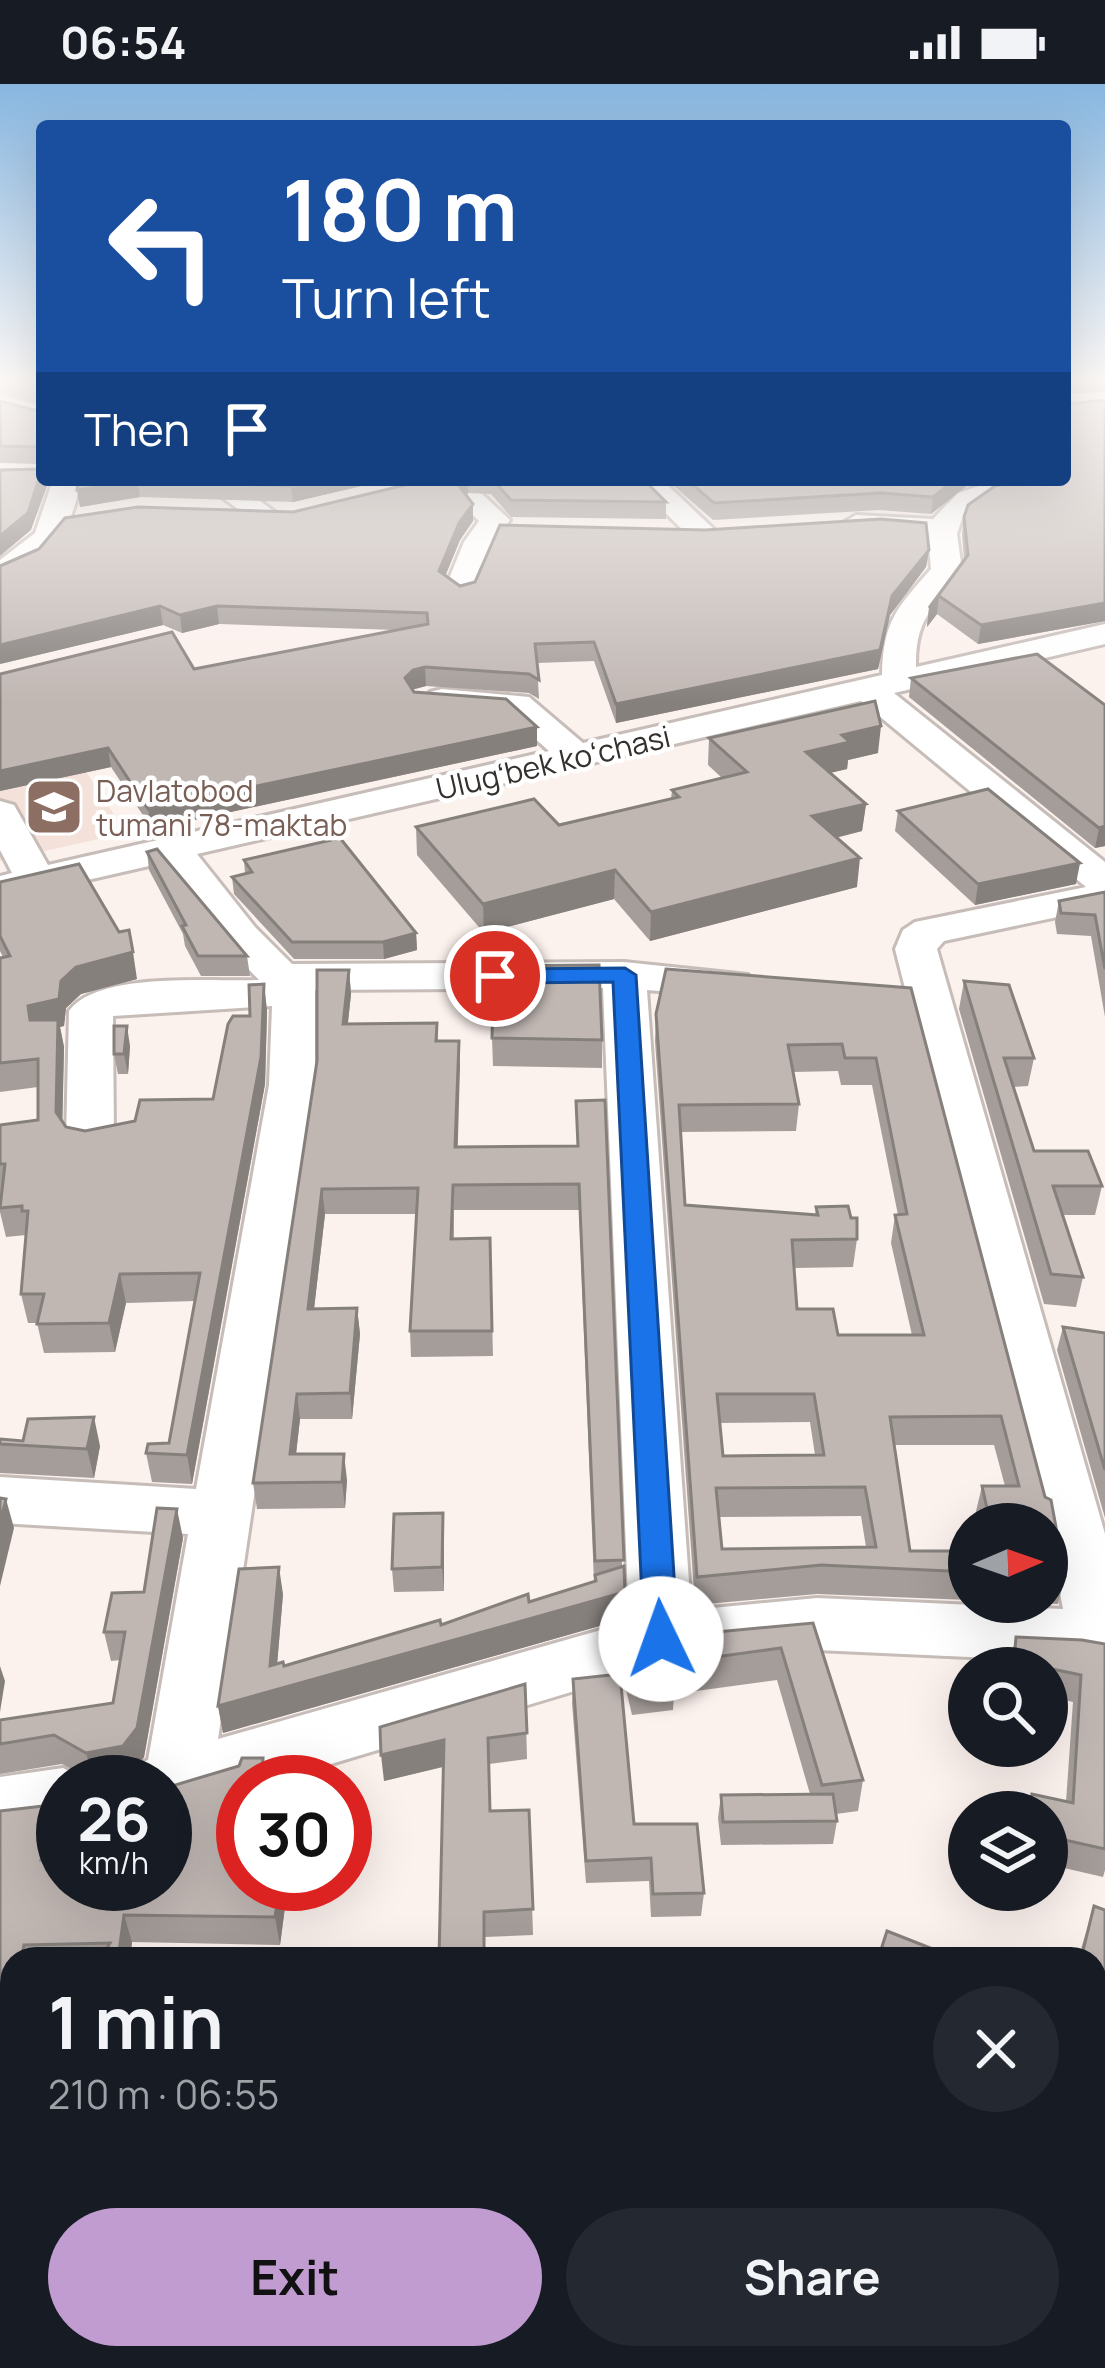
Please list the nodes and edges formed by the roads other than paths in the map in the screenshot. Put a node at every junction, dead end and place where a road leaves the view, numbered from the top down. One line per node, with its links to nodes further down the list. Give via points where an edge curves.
1 (67, 490): 12 (street, via 69,521)
2 (230, 490): 6 (street, via 280,517)
3 (446, 490): 13 (street, via 502,529 479,542)
4 (656, 490): 11 (street)
5 (1002, 490): 8 (street, via 962,501)
6 (211, 516)
7 (838, 526): 8 (street)
8 (943, 530): 15 (street, via 946,570 908,615)
9 (656, 532): 11 (street)
10 (741, 532): 11 (street)
11 (704, 534)
12 (0, 572)
13 (460, 591)
14 (1105, 634): 15 (street, Ulugʻbek koʻchasi)
15 (884, 687): 17 (street, Ulugʻbek koʻchasi); 21 (street)
16 (427, 700): 17 (street, via 517,704)
17 (577, 757): 19 (street, Ulugʻbek koʻchasi)
18 (0, 813): 20 (street)
19 (172, 849): 20 (street, Ulugʻbek koʻchasi); 23 (street)
20 (18, 884)
21 (1099, 897): 28 (street, via 930,932 918,939 904,997 1095,1608 1091,1628 1076,1636 818,1624)
22 (625, 975): 23 (street); 24 (street); 28 (street)
23 (287, 985): 25 (street, via 97,1004); 27 (street, via 292,1084)
24 (764, 986)
25 (90, 1140)
26 (0, 1500): 27 (street)
27 (223, 1513): 29 (street)
28 (661, 1639): 30 (street)
29 (176, 1755)
30 (192, 1777)
31 (36, 1802): 32 (street)
32 (0, 1808)

